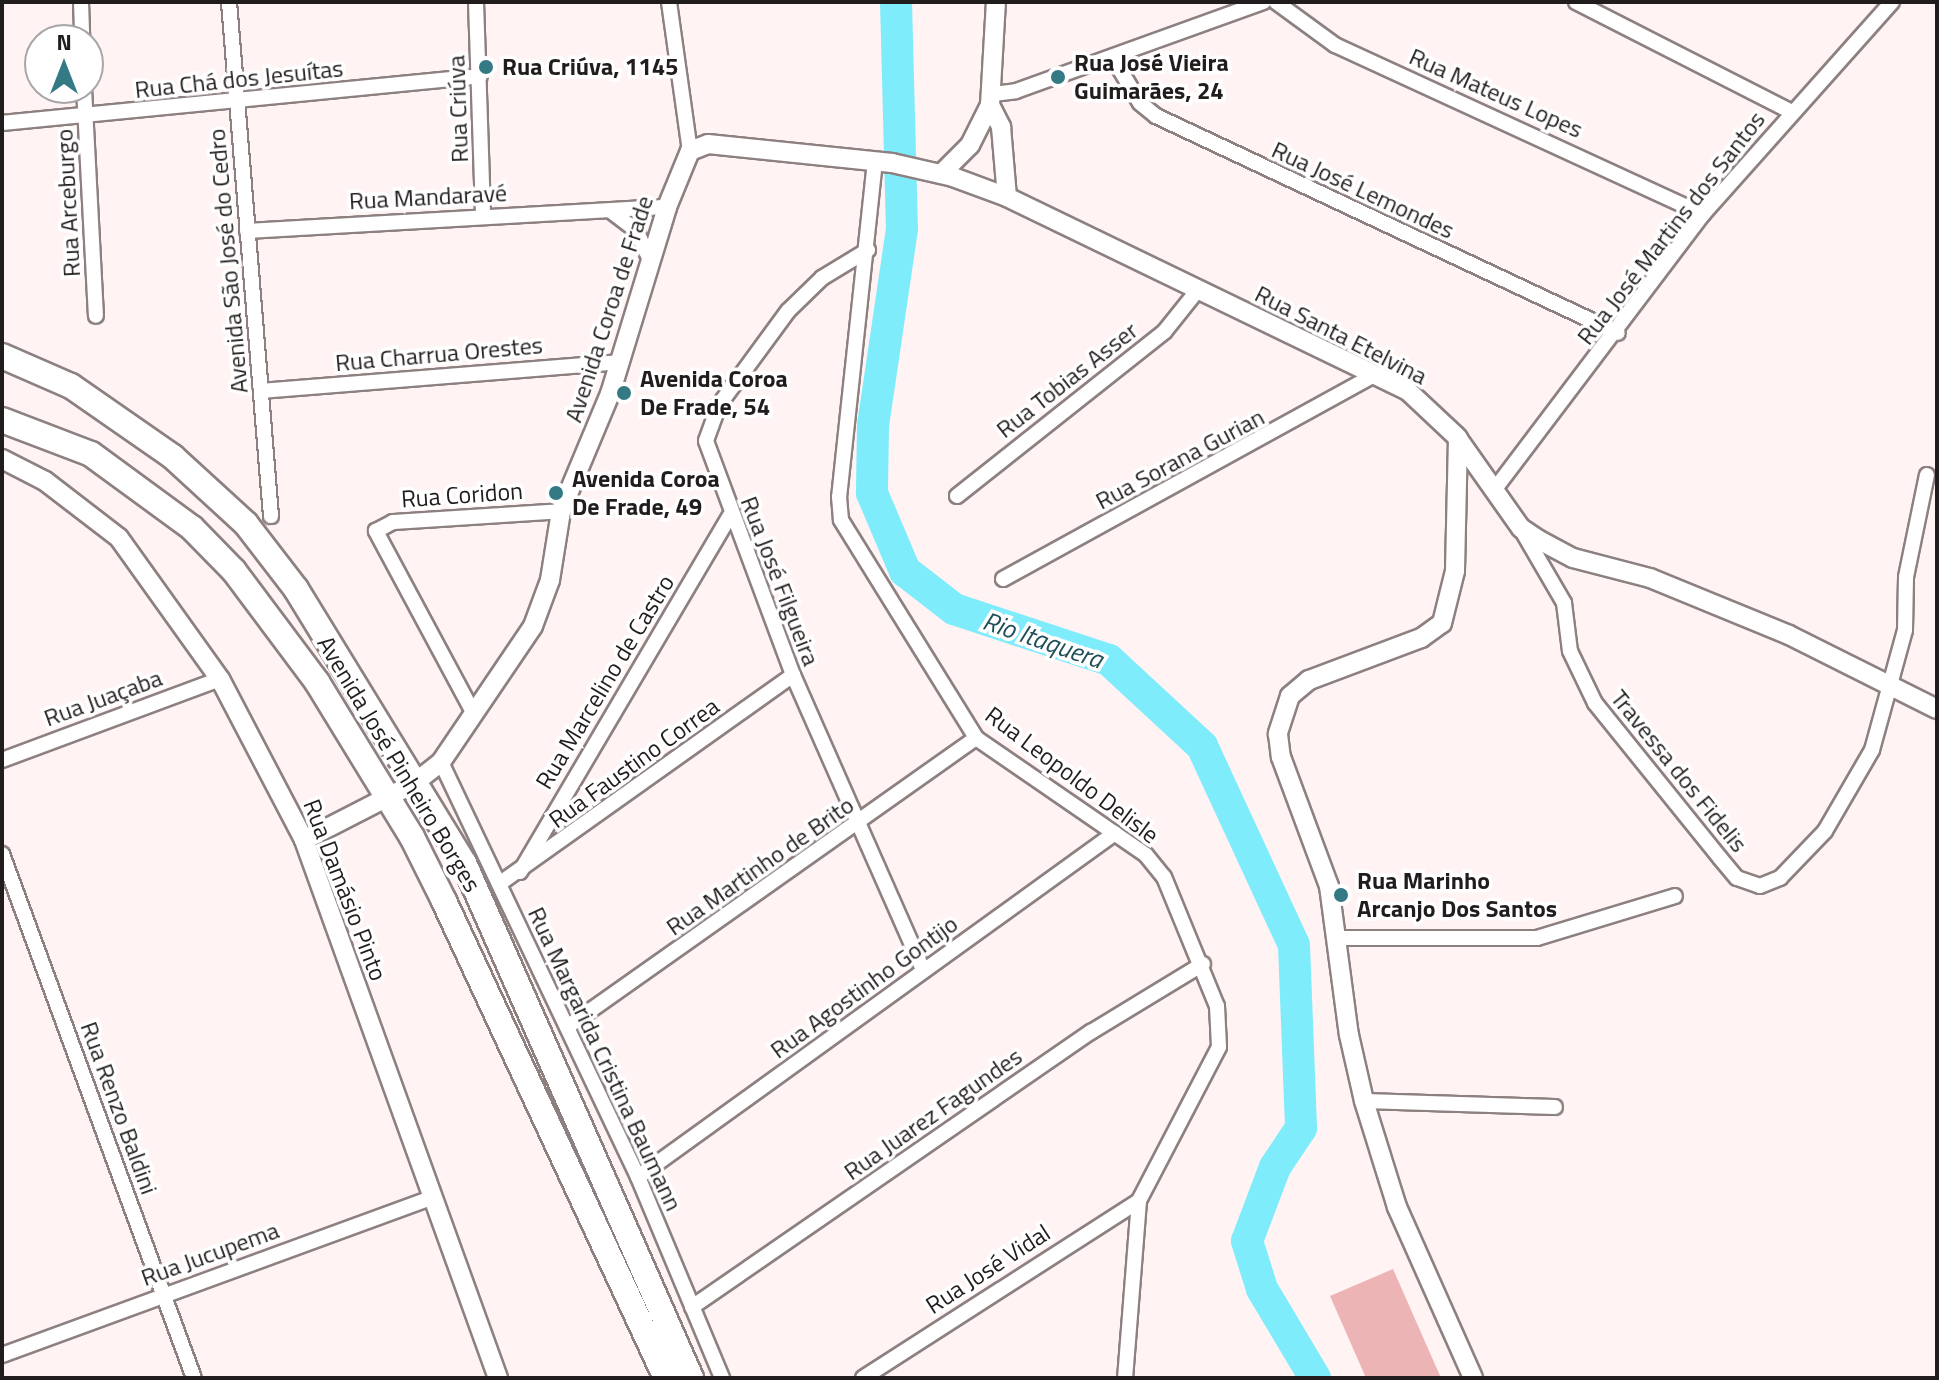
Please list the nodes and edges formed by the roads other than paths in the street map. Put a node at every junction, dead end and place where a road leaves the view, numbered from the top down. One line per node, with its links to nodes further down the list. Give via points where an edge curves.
1 (81, 2): 10 (street)
2 (229, 2): 14 (street, Avenida São José do Cedro)
3 (476, 2): 12 (street, Rua Criúva)
4 (669, 2): 19 (street)
5 (996, 2): 13 (street)
6 (1263, 2): 11 (street)
7 (1276, 2): 26 (street, Rua Mateus Lopes, via 1335,45)
8 (1576, 2): 16 (street)
9 (1883, 5): 16 (street, Rua José Martins dos Santos)
10 (82, 24)
11 (1113, 58): 13 (street); 32 (street, Rua José Lemondes, via 1140,103 1156,116)
12 (480, 76): 14 (street, Rua Chá dos Jesuítas); 25 (street, Rua Criúva)
13 (992, 100): 21 (street, via 970,145); 22 (street, via 1001,127)
14 (238, 103): 17 (street, Rua Chá dos Jesuítas); 27 (street, Avenida São José do Cedro)
15 (85, 104): 17 (street, Rua Arceburgo)
16 (1790, 111): 26 (street, Rua José Martins dos Santos)
17 (85, 116): 18 (street, Rua Chá dos Jesuítas); 31 (street, Rua Arceburgo)
18 (2, 123)
19 (690, 151): 20 (street, via 737,143); 23 (street, Avenida Coroa de Frade)
20 (883, 162): 21 (street); 28 (street, Rua Leopoldo Delisle)
21 (935, 173): 22 (street, Rua Santa Etelvina)
22 (1007, 197): 30 (street, Rua Santa Etelvina)
23 (667, 207): 24 (street, Rua Mandaravé); 29 (street, Avenida Coroa de Frade)
24 (612, 212): 25 (street, Rua Mandaravé); 29 (street, via 636,230)
25 (483, 214): 27 (street, Rua Mandaravé)
26 (1703, 214): 32 (street, Rua José Martins dos Santos)
27 (247, 231): 36 (street, Avenida São José do Cedro)
28 (868, 250): 45 (street, Rua José Filgueira, via 822,278 788,311 708,424 708,451); 53 (street, Rua Leopoldo Delisle, via 839,497 841,520)
29 (650, 260): 34 (street, Avenida Coroa de Frade)
30 (1197, 291): 35 (street, Rua Santa Etelvina); 42 (street, Rua Tobias Asser, via 1165,331)
31 (96, 316)
32 (1618, 333): 41 (street, Rua José Martins dos Santos)
33 (2, 356): 56 (main road, Avenida José Pinheiro Borges, via 71,386 117,415 209,486 246,524 296,589)
34 (621, 362): 36 (street, Rua Charrua Orestes); 43 (street, Avenida Coroa de Frade)
35 (1376, 374): 38 (street, Rua Santa Etelvina, via 1408,391); 47 (street, Rua Sorana Gurian)
36 (261, 391): 44 (street, Avenida São José do Cedro)
37 (2, 420): 57 (main road, Avenida José Pinheiro Borges, via 91,454 192,528 234,571 280,631)
38 (1458, 438): 41 (street, Rua Santa Etelvina); 65 (street, via 1455,571 1442,623 1421,638 1309,680 1290,696 1281,714 1281,757 1329,886)
39 (2, 459): 49 (street, Rua Damásio Pinto, via 45,481 119,538)
40 (1927, 475): 50 (street, via 1906,577 1905,630)
41 (1495, 489): 46 (street, Rua Santa Etelvina)
42 (957, 496)
43 (561, 511): 52 (street, Avenida Coroa de Frade, via 545,599); 52 (street, Rua Coridon, via 378,526 376,536)
44 (271, 516)
45 (730, 516): 48 (street, Rua José Filgueira); 62 (street, Rua Marcelino de Castro)
46 (1521, 528): 50 (street, Rua Santa Etelvina, via 1573,558 1650,578); 50 (street, Travessa dos Fidelis, via 1564,603 1570,651 1595,703 1720,858 1750,884 1780,878 1825,831 1872,750)
47 (1003, 579)
48 (793, 675): 58 (street, Rua José Filgueira); 62 (street, Rua Faustino Correa)
49 (220, 679): 54 (street, Rua Juaçaba); 60 (street, Rua Damásio Pinto)
50 (1893, 684): 51 (street, Rua Santa Etelvina)
51 (1937, 709)
52 (474, 714): 55 (street, Avenida Coroa de Frade)
53 (976, 738): 58 (street, Rua Martinho de Brito); 59 (street, Rua Leopoldo Delisle)
54 (2, 760)
55 (441, 762): 56 (street, Avenida Coroa de Frade); 63 (street, Rua Margarida Cristina Baumann)
56 (413, 784): 57 (street, Avenida Coroa de Frade); 80 (main road, Avenida José Pinheiro Borges, via 464,863)
57 (387, 797): 60 (street, Avenida Coroa de Frade); 79 (main road, Avenida José Pinheiro Borges, via 444,901)
58 (857, 826): 67 (street, Rua José Filgueira); 68 (street, Rua Martinho de Brito)
59 (1115, 833): 66 (street, Rua Leopoldo Delisle, via 1146,855 1164,877); 67 (street, Rua Agostinho Gontijo)
60 (304, 840): 72 (street, Rua Damásio Pinto)
61 (2, 854): 74 (street, Rua Renzo Baldini)
62 (520, 872): 63 (street, Rua Faustino Correa)
63 (499, 884): 68 (street, Rua Margarida Cristina Baumann)
64 (1675, 896): 65 (street, via 1537,938)
65 (1338, 938): 69 (street, via 1349,1035)
66 (1203, 964): 73 (street, Rua Leopoldo Delisle, via 1222,1029 1219,1047); 75 (street, Rua Juarez Fagundes, via 1091,1032)
67 (923, 970): 71 (street, Rua Agostinho Gontijo)
68 (567, 1027): 71 (street, Rua Margarida Cristina Baumann)
69 (1364, 1101): 70 (street); 84 (street, via 1397,1207)
70 (1555, 1107)
71 (638, 1177): 75 (street, Rua Margarida Cristina Baumann)
72 (434, 1197): 74 (street, Rua Jucupema); 78 (street, Rua Damásio Pinto)
73 (1139, 1201): 82 (street, Rua José Vidal); 83 (street, Rua Leopoldo Delisle)
74 (164, 1294): 76 (street, Rua Jucupema); 77 (street, Rua Renzo Baldini)
75 (692, 1307): 81 (street, Rua Margarida Cristina Baumann)
76 (2, 1355)
77 (194, 1378)
78 (498, 1378)
79 (666, 1378)
80 (691, 1378)
81 (722, 1378)
82 (863, 1378)
83 (1125, 1378)
84 (1473, 1378)

